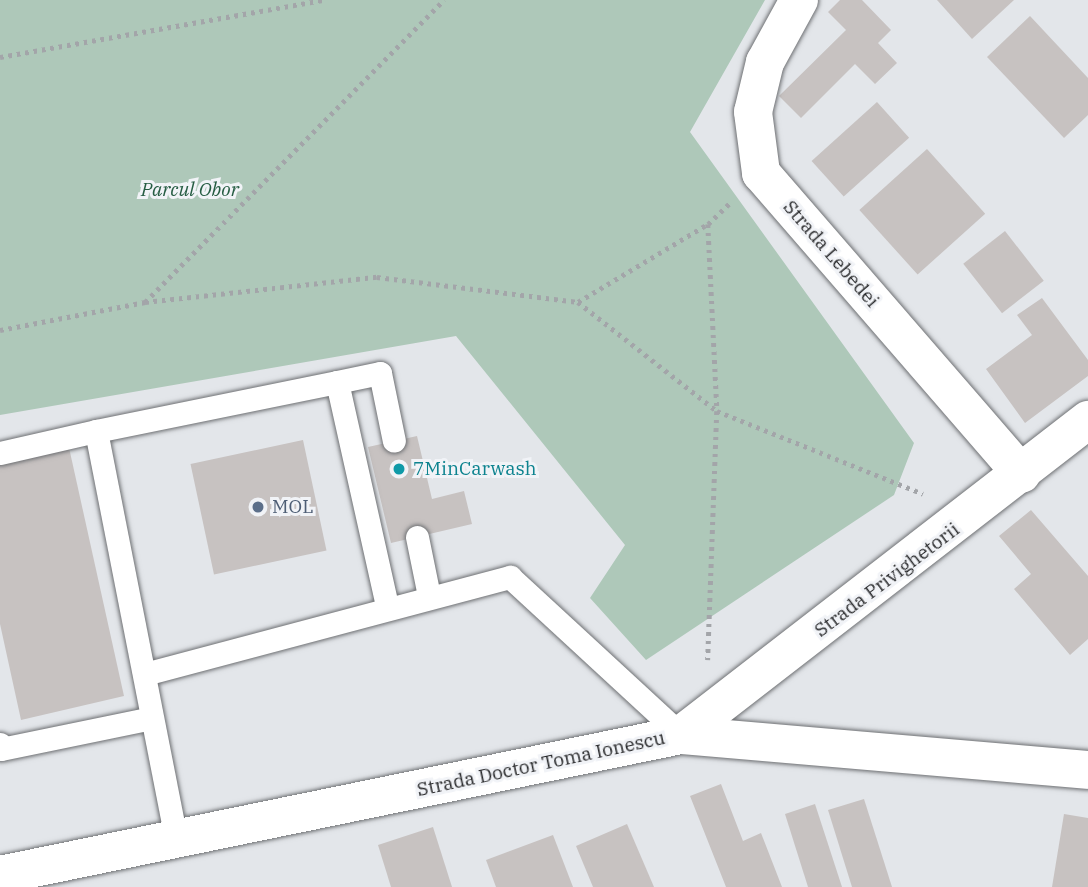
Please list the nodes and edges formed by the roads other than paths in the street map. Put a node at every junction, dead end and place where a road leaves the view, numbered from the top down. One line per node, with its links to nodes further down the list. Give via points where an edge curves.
1 (799, 0): 7 (street, Strada Lebedei, via 765,62 753,112 761,173)
2 (337, 382): 4 (lane); 5 (lane, via 380,373); 10 (lane)
3 (1088, 420): 7 (street, Strada Privighetorii)
4 (96, 431): 6 (lane); 11 (lane)
5 (394, 441)
6 (0, 453)
7 (1022, 474): 13 (street, Strada Privighetorii)
8 (417, 537): 9 (lane)
9 (429, 596): 10 (lane); 13 (lane, via 510,577)
10 (387, 605): 11 (lane)
11 (145, 674): 12 (lane)
12 (152, 718): 14 (lane, via 1,749); 16 (lane)
13 (694, 727): 15 (street, Strada Doctor Toma Ionescu); 16 (street, Strada Doctor Toma Ionescu)
14 (0, 744)
15 (1088, 770)
16 (176, 839): 17 (street, Strada Doctor Toma Ionescu)
17 (0, 875)

